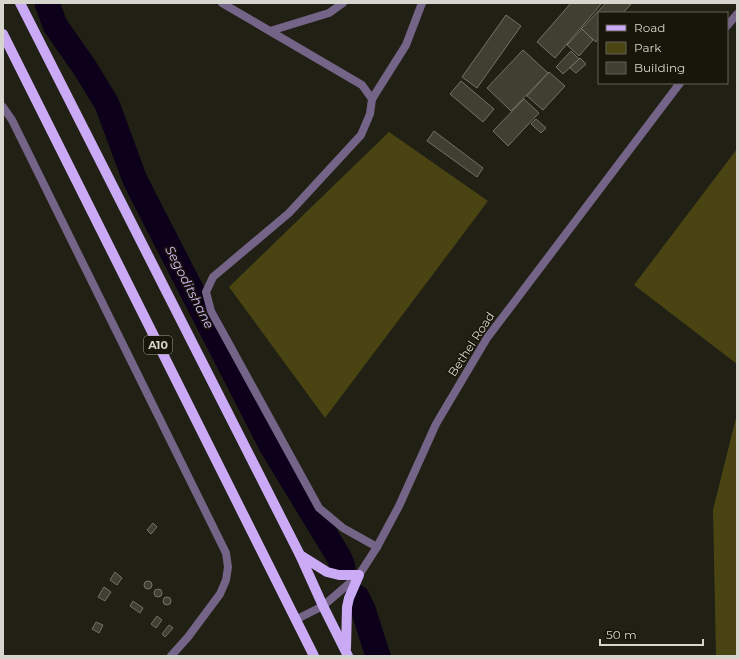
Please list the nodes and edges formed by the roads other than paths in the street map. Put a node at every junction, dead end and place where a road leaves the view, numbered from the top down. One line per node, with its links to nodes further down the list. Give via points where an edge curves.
1 (21, 3): 13 (main road, A10)
2 (222, 3): 7 (street)
3 (343, 3): 7 (street, via 329,13)
4 (422, 3): 10 (street, via 406,45)
5 (737, 14): 6 (street)
6 (728, 25)
7 (270, 31): 10 (street, via 362,85)
8 (3, 34): 16 (main road, A10)
9 (679, 84): 12 (street, Bethel Road, via 486,338 436,424 399,506)
10 (372, 99): 12 (street, via 370,114 361,135 289,213 213,277 206,292 211,311 319,508 343,528)
11 (3, 107): 18 (street, via 226,552 228,567 220,594)
12 (377, 547): 14 (street, Bethel Road)
13 (300, 555): 14 (main road, via 327,572); 15 (main road, A10)
14 (359, 575): 15 (street, Bethel Road); 17 (main road, via 346,607)
15 (323, 606): 16 (street, Bethel Road); 17 (main road, A10)
16 (295, 620): 19 (main road, A10)
17 (347, 654)
18 (171, 656)
19 (314, 656)

